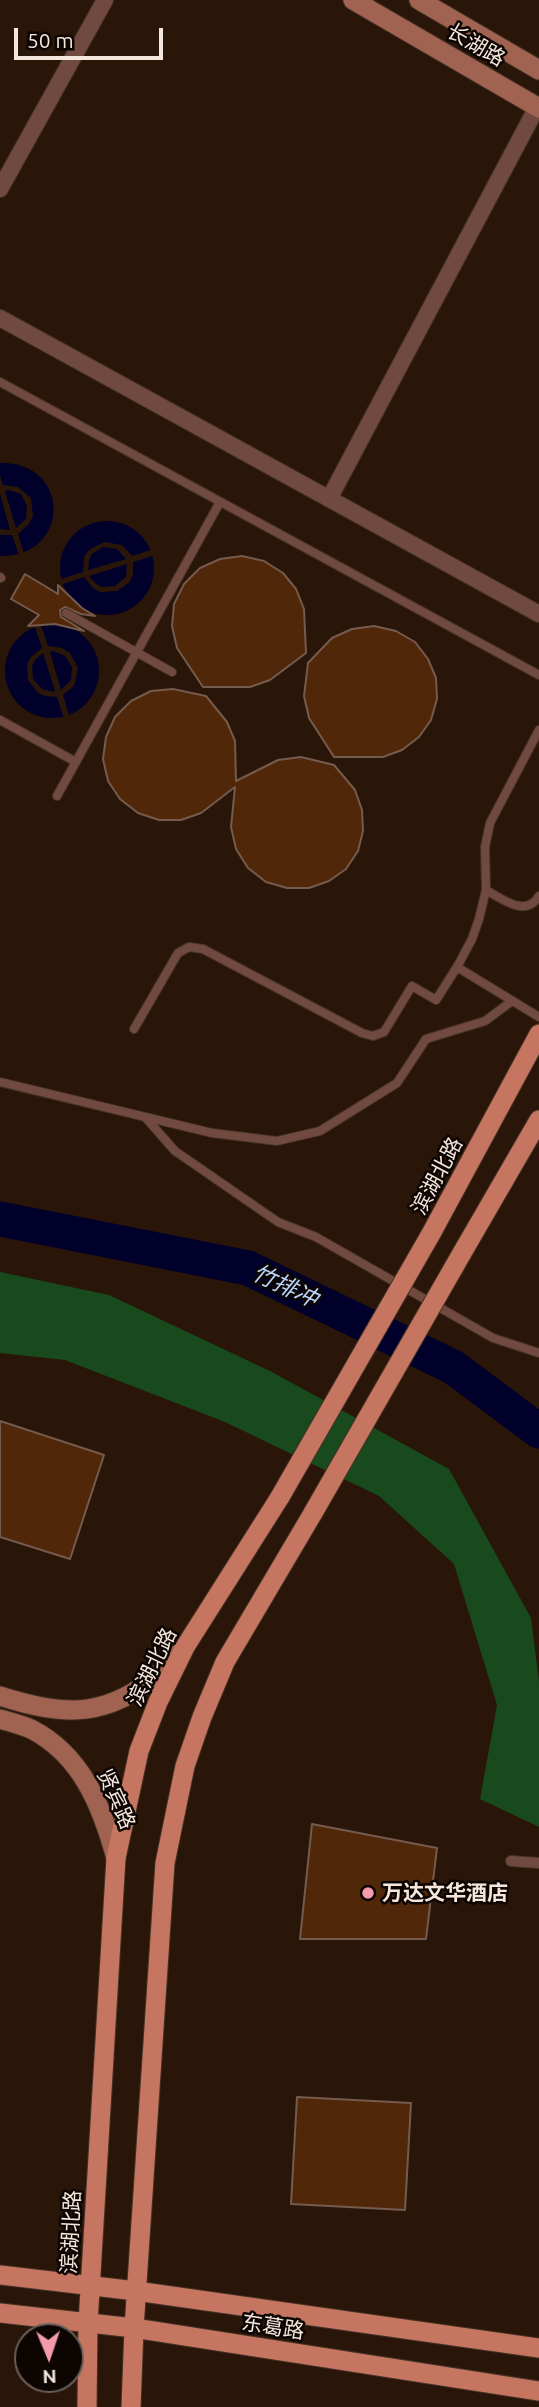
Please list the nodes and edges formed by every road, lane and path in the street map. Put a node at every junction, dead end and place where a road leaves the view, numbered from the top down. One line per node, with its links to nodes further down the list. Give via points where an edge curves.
1 (105, 0): 6 (street)
2 (353, 0): 5 (main road, 长湖路)
3 (419, 0): 4 (main road, 长湖路)
4 (539, 70)
5 (538, 107): 9 (street)
6 (0, 189)
7 (0, 318): 9 (street)
8 (0, 382): 10 (lane)
9 (329, 499): 12 (street)
10 (220, 502): 13 (lane); 15 (lane)
11 (66, 613): 13 (lane)
12 (539, 614)
13 (137, 652): 14 (lane); 18 (lane)
14 (172, 672)
15 (539, 675)
16 (0, 720): 18 (lane)
17 (539, 730): 20 (lane, via 490,823 485,847)
18 (76, 762): 19 (lane)
19 (57, 796)
20 (486, 890): 21 (lane, via 517,907); 22 (lane, via 472,939)
21 (539, 896)
22 (457, 967): 23 (lane); 25 (lane, via 436,1000 412,986 384,1032 373,1035 203,949 190,947 177,953)
23 (512, 1001): 24 (lane); 28 (lane, via 485,1021 426,1039 397,1083 320,1131 276,1141 212,1133)
24 (539, 1017)
25 (134, 1029)
26 (539, 1034): 31 (main road, 滨湖北路, bridge, via 280,1497)
27 (0, 1082): 28 (lane)
28 (145, 1117): 30 (lane, via 175,1151 278,1222 316,1237 493,1338)
29 (539, 1120): 39 (main road, bridge, via 225,1662 185,1766 164,1863)
30 (539, 1353)
31 (185, 1647): 32 (main road, via 151,1681 118,1701 80,1711 38,1708); 34 (main road, 滨湖北路, via 139,1751)
32 (0, 1696)
33 (0, 1719): 34 (main road, 贤宾路, via 31,1729 65,1752 88,1783)
34 (116, 1858): 38 (main road, 滨湖北路)
35 (511, 1861): 36 (street)
36 (539, 1863)
37 (0, 2275): 38 (main road, 东葛路)
38 (90, 2285): 39 (main road, 东葛路); 41 (main road, 滨湖北路)
39 (136, 2291): 42 (main road); 43 (main road, 东葛路)
40 (0, 2313): 41 (main road, 东葛路)
41 (88, 2323): 42 (main road, 东葛路); 45 (main road, 滨湖北路)
42 (134, 2328): 44 (main road, 东葛路); 46 (main road)
43 (539, 2348)
44 (539, 2391)
45 (87, 2407)
46 (131, 2407)

